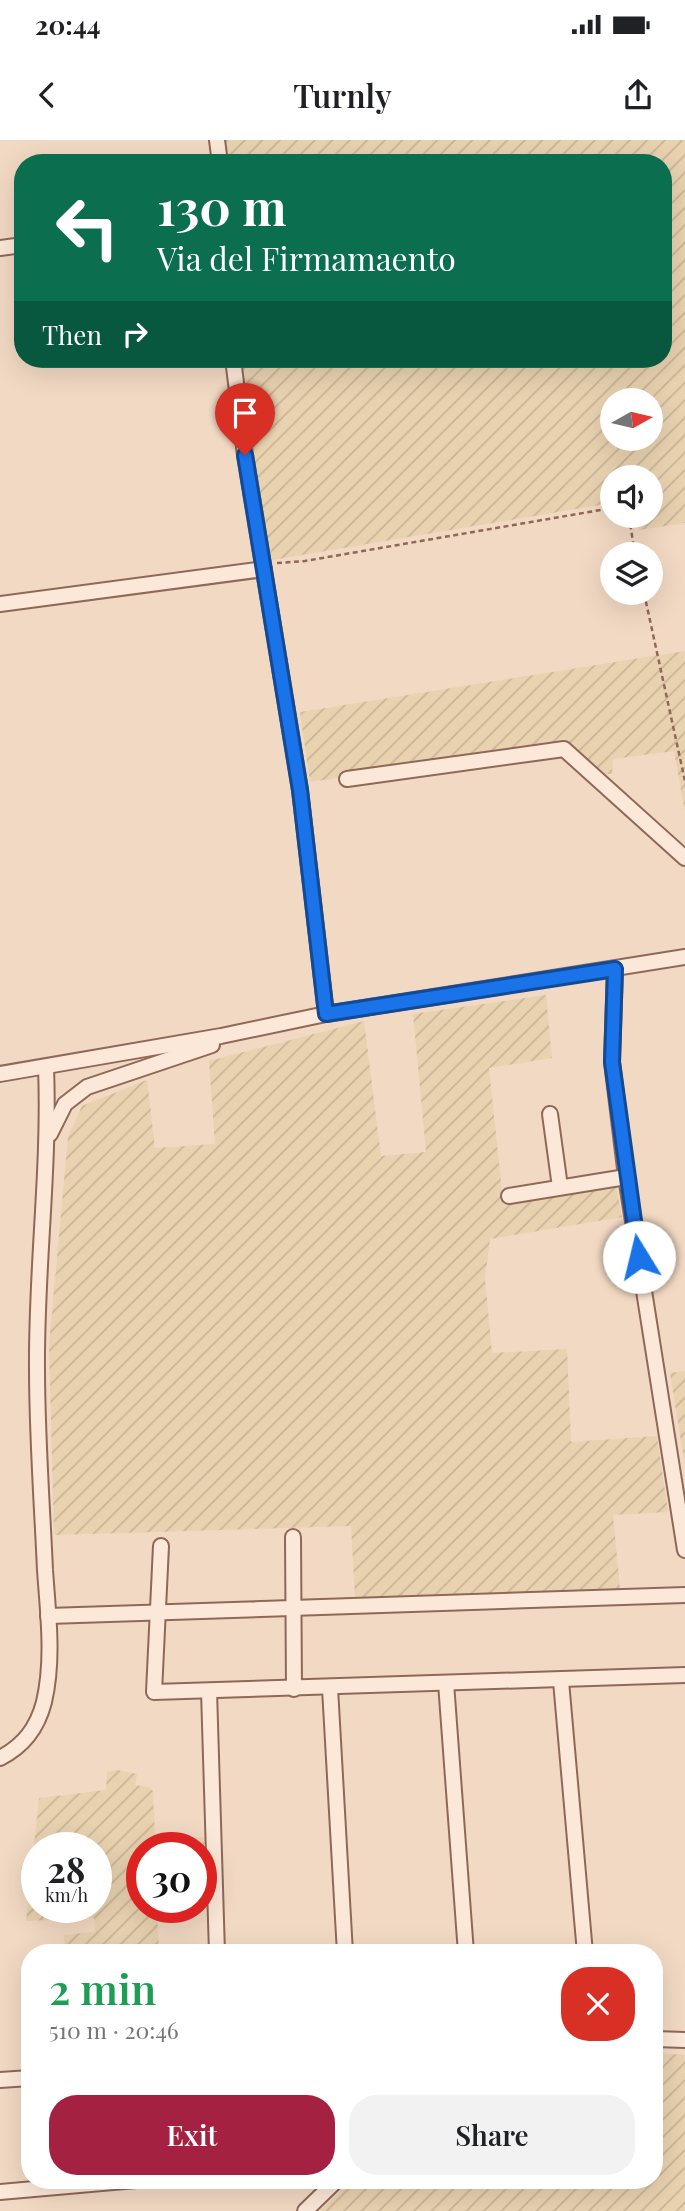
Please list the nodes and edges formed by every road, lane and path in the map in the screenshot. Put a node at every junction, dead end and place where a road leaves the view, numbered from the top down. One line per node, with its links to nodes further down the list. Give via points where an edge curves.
1 (234, 368): 3 (street)
2 (600, 510): 3 (path)
3 (264, 567): 4 (street); 11 (street, via 300,790)
4 (0, 604)
5 (647, 605): 7 (path)
6 (347, 779): 8 (street, via 564,749)
7 (685, 781)
8 (685, 858)
9 (685, 957): 10 (street)
10 (615, 969): 11 (street); 17 (street, via 612,1062)
11 (326, 1014): 12 (street)
12 (256, 1029): 13 (street); 16 (street, via 87,1087 65,1104)
13 (46, 1067): 14 (street); 16 (street)
14 (0, 1074)
15 (550, 1114): 18 (street)
16 (49, 1135): 26 (street, via 37,1368)
17 (626, 1177): 18 (street); 22 (street)
18 (560, 1187): 19 (street)
19 (509, 1196)
20 (293, 1537): 24 (street)
21 (161, 1546): 25 (street)
22 (685, 1550)
23 (685, 1595): 24 (street)
24 (292, 1607): 25 (street); 31 (street)
25 (156, 1612): 26 (street); 32 (street, via 154,1692)
26 (48, 1616): 33 (street, via 51,1642 44,1703 19,1748)
27 (685, 1675): 28 (street)
28 (561, 1681): 29 (street); 37 (street)
29 (446, 1683): 30 (street); 36 (street)
30 (330, 1688): 31 (street); 35 (street)
31 (294, 1689): 32 (street)
32 (209, 1691): 34 (street)
33 (0, 1758)
34 (217, 1944)
35 (344, 1944)
36 (465, 1944)
37 (584, 1944)
38 (663, 2039): 39 (street)
39 (685, 2040)
40 (21, 2079): 41 (street)
41 (0, 2080)
42 (34, 2189): 44 (street)
43 (328, 2189): 45 (street)
44 (0, 2192)
45 (305, 2211)

